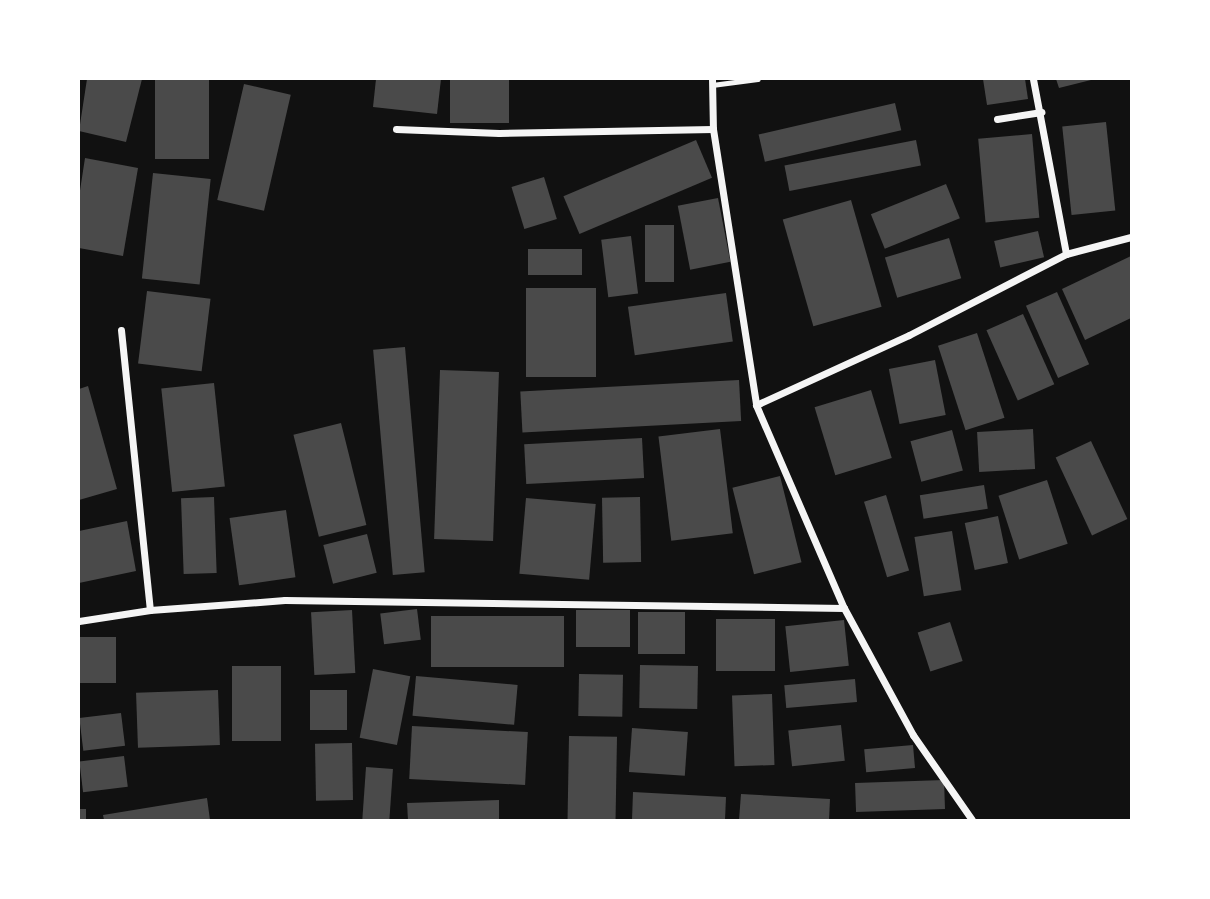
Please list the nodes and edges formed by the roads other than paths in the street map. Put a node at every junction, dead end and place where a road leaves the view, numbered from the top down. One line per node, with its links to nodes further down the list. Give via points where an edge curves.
1 (758, 79): 3 (lane)
2 (1034, 79): 4 (street)
3 (712, 82): 7 (street)
4 (1041, 112): 5 (street); 9 (street)
5 (997, 119)
6 (396, 129): 7 (street, via 499,133)
7 (713, 129): 11 (street)
8 (1131, 237): 9 (street)
9 (1066, 254): 11 (street, via 909,335)
10 (121, 330): 13 (street)
11 (756, 405): 12 (street)
12 (844, 608): 13 (street, via 285,600); 15 (street, via 914,735)
13 (150, 610): 14 (street)
14 (79, 621)
15 (972, 820)

